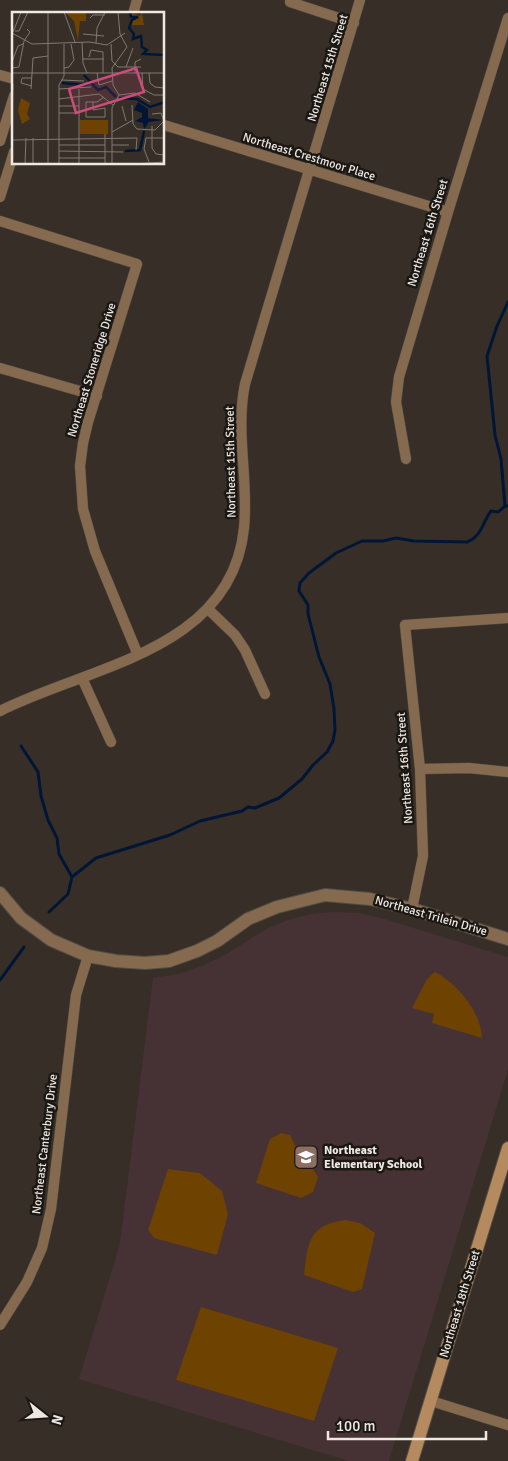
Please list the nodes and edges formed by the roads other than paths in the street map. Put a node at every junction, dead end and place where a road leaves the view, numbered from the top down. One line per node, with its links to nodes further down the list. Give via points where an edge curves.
1 (360, 0): 4 (street, Northeast 15th Street)
2 (290, 2): 4 (street)
3 (508, 18): 11 (street, Northeast 16th Street)
4 (354, 24): 9 (street, Northeast 15th Street)
5 (12, 102): 7 (street)
6 (165, 125): 9 (street, Northeast Crestmoor Place)
7 (0, 141)
8 (12, 158): 10 (street)
9 (310, 170): 11 (street, Northeast Crestmoor Place); 16 (street, Northeast 15th Street, via 242,396 240,430 245,505 241,548 227,583)
10 (0, 197)
11 (448, 212): 15 (street, Northeast 16th Street, via 399,377 396,402)
12 (0, 221): 14 (street, Northeast Stoneridge Drive, via 137,264)
13 (0, 368): 14 (street)
14 (97, 396): 18 (street, Northeast Stoneridge Drive, via 83,443 80,480 83,509 95,551)
15 (406, 459)
16 (208, 609): 18 (street, Northeast 15th Street, via 175,636); 20 (street, via 235,635)
17 (508, 618): 23 (street, Northeast 16th Street, via 406,625)
18 (138, 655): 19 (street, Northeast 15th Street)
19 (82, 678): 21 (street, Northeast 15th Street); 22 (street)
20 (265, 694)
21 (0, 711)
22 (112, 742)
23 (420, 769): 24 (street, via 469,768); 26 (street, Northeast 16th Street, via 423,856)
24 (508, 772)
25 (0, 893): 28 (street, Northeast Trilein Drive, via 21,918 51,940)
26 (412, 909): 27 (street, Northeast Trilein Drive); 28 (street, Northeast Trilein Drive, via 370,899 325,895 248,919 217,941 170,961 145,963)
27 (508, 939)
28 (88, 956): 30 (street, Northeast Canterbury Drive, via 76,995 51,1209 42,1248 27,1282)
29 (508, 1148): 31 (main road, Northeast 18th Street)
30 (0, 1325)
31 (431, 1401): 32 (street); 33 (main road, Northeast 18th Street)
32 (508, 1425)
33 (412, 1461)

